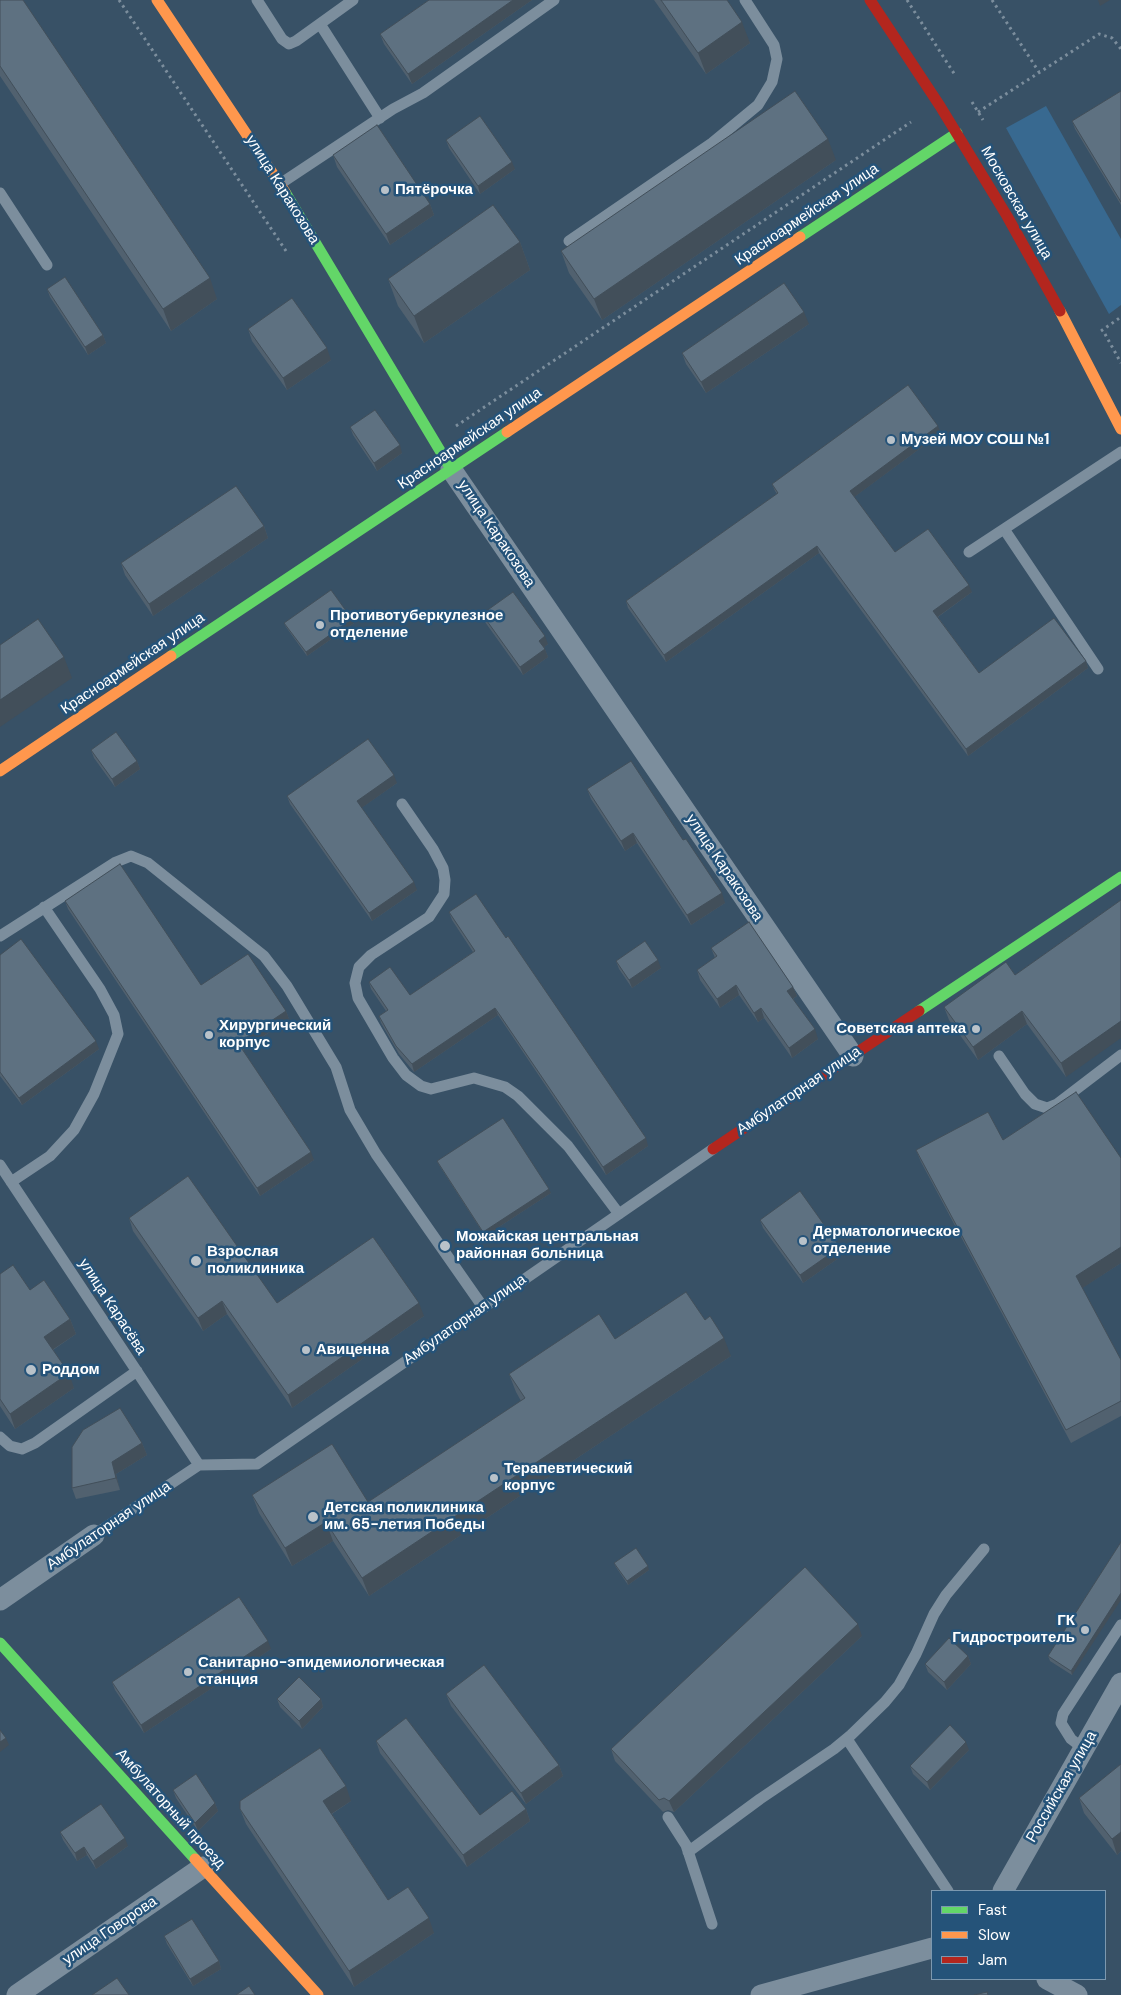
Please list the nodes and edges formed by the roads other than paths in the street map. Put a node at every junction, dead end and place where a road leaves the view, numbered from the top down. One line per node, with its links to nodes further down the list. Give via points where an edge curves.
1 (157, 0): 10 (street, улица Каракозова)
2 (256, 0): 7 (lane, via 282,39 289,44)
3 (353, 0): 7 (lane)
4 (554, 0): 8 (lane, via 423,93)
5 (745, 0): 12 (lane, via 774,45 777,59 772,82 758,105 712,143)
6 (870, 0): 9 (street, Московская улица)
7 (320, 24): 8 (lane)
8 (380, 118): 10 (lane)
9 (958, 133): 14 (street, Московская улица, via 1044,281); 16 (street, Красноармейская улица)
10 (280, 184): 16 (street, улица Каракозова)
11 (0, 193): 13 (lane)
12 (569, 241)
13 (47, 265)
14 (1121, 428)
15 (1121, 452): 17 (lane)
16 (452, 469): 20 (street, Красноармейская улица); 26 (street, улица Каракозова)
17 (1004, 529): 18 (lane); 19 (lane)
18 (969, 552)
19 (1098, 669)
20 (0, 772)
21 (402, 804): 31 (lane, via 443,868 444,894 429,917 371,955 359,967 355,983 358,998 406,1076 431,1089 474,1078 505,1087 568,1146)
22 (1121, 877): 26 (street, Амбулаторная улица)
23 (44, 907): 24 (lane); 30 (lane, via 100,989 114,1015 118,1034 94,1094 74,1130 50,1156); 32 (lane, via 131,856 148,863 264,956 287,986 336,1067 350,1110 376,1154)
24 (0, 936)
25 (1121, 1055): 27 (lane, via 1057,1104 1047,1108 1036,1104 1026,1094)
26 (852, 1056): 28 (street, Амбулаторная улица)
27 (1000, 1056)
28 (713, 1149): 31 (lane, Амбулаторная улица)
29 (0, 1165): 30 (lane, улица Карасёва)
30 (11, 1182): 33 (lane, улица Карасёва)
31 (618, 1214): 32 (lane, Амбулаторная улица)
32 (483, 1307): 35 (lane, Амбулаторная улица, via 256,1464)
33 (137, 1372): 34 (lane, via 35,1443 22,1449 10,1446); 35 (lane, улица Карасёва)
34 (0, 1437)
35 (198, 1465): 36 (lane, Амбулаторная улица)
36 (94, 1536): 38 (street, Амбулаторная улица)
37 (984, 1549): 42 (lane, via 934,1614 899,1685)
38 (0, 1600)
39 (1121, 1625): 43 (lane, via 1063,1714 1061,1723 1071,1739)
40 (0, 1643): 46 (street, Амбулаторный проезд)
41 (1121, 1683): 43 (street, Российская улица)
42 (847, 1739): 45 (lane); 47 (lane)
43 (1084, 1749): 48 (street, Российская улица)
44 (668, 1817): 45 (lane)
45 (688, 1852): 49 (lane)
46 (203, 1867): 52 (street, улица Говорова); 53 (street, Амбулаторный проезд)
47 (947, 1890)
48 (1004, 1890)
49 (712, 1924)
50 (931, 1948): 54 (street)
51 (1049, 1980): 55 (street)
52 (17, 1995)
53 (318, 1995)
54 (761, 1995)
55 (1076, 1995)

